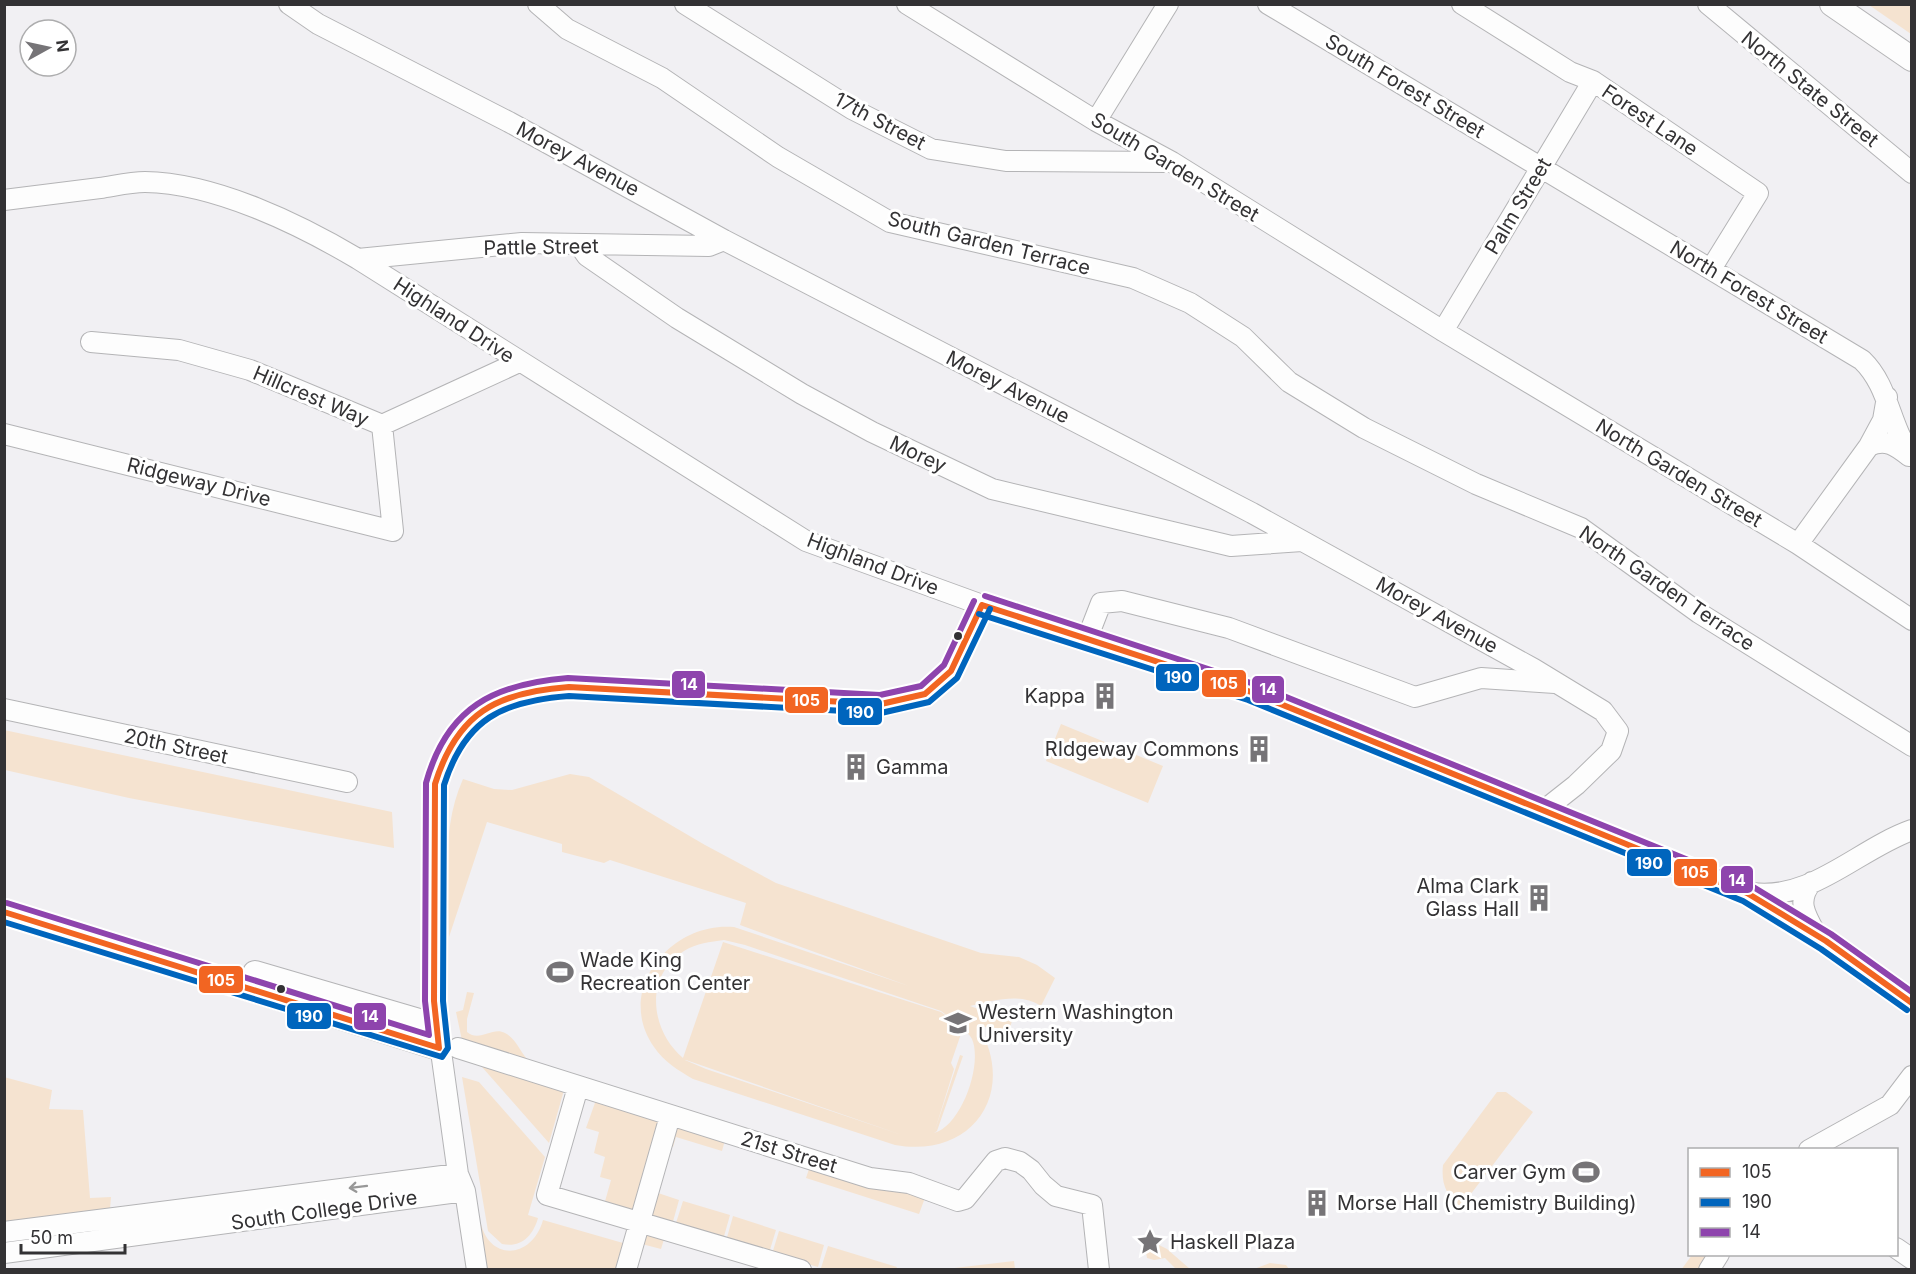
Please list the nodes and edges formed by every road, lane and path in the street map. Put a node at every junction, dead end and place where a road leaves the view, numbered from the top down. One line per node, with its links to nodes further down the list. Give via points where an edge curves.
1 (289, 4): 17 (street, Morey Avenue, via 318,24)
2 (537, 4): 27 (street, South Garden Terrace, via 567,29 662,78 778,157 890,222 1133,278 1181,299 1243,337 1289,382)
3 (685, 4): 13 (street, 17th Street, via 852,109 931,148 1006,161)
4 (907, 4): 12 (street, South Garden Street)
5 (1168, 4): 12 (street)
6 (1268, 4): 14 (street, South Forest Street)
7 (1462, 4): 11 (street, Forest Lane, via 1570,72)
8 (1708, 4): 15 (street, North State Street)
9 (1832, 4): 10 (main road)
10 (1911, 59)
11 (1593, 81): 14 (street, Palm Street); 20 (street, Forest Lane, via 1758,193)
12 (1096, 121): 13 (street, South Garden Street)
13 (1172, 162): 21 (street, South Garden Street)
14 (1542, 167): 20 (street, North Forest Street); 21 (street, Palm Street)
15 (1911, 172)
16 (4, 200): 19 (street, Highland Drive, via 144,182 173,185 273,214 312,231)
17 (724, 240): 18 (street, Pattle Street, via 709,246); 30 (street, Morey Avenue)
18 (580, 246): 19 (street, Pattle Street, via 522,243); 30 (street, Morey, via 587,256 677,318 802,394 992,489 1231,546)
19 (358, 259): 23 (street, Highland Drive)
20 (1711, 269): 24 (street, North Forest Street, via 1862,360)
21 (1443, 330): 31 (street, North Garden Street)
22 (91, 342): 25 (street, Hillcrest Way, via 179,350 230,364)
23 (519, 362): 25 (street, Hillcrest Way); 32 (street, Highland Drive, via 806,541)
24 (1887, 397): 28 (street, via 1883,420); 29 (street, North Forest Street)
25 (382, 426): 26 (street, Ridgeway Drive, via 393,531)
26 (4, 434)
27 (1380, 436): 37 (street, North Garden Terrace, via 1476,484 1581,528 1699,613)
28 (1869, 446): 29 (street, via 1890,443); 31 (street)
29 (1911, 457)
30 (1302, 541): 35 (street, Morey Avenue)
31 (1798, 544): 33 (street, North Garden Street)
32 (982, 605): 34 (street, Highland Drive); 47 (street, via 951,671 925,694 881,704 570,687 520,693 476,714 463,725 445,752 435,784 434,1001)
33 (1911, 620)
34 (1087, 639): 35 (street, via 1101,603 1122,601 1229,628 1415,697 1481,678); 39 (street, Highland Drive, via 1251,692)
35 (1556, 682): 39 (street, Morey Avenue, via 1603,711 1618,731 1611,751)
36 (4, 709): 38 (street, 20th Street)
37 (1911, 746)
38 (347, 782)
39 (1544, 811): 42 (street, Highland Drive)
40 (1911, 830): 41 (street)
41 (1812, 882): 42 (street, via 1785,894); 45 (street, via 1802,896 1802,905)
42 (1747, 893): 45 (street)
43 (4, 897): 47 (main road)
44 (4, 912): 47 (main road)
45 (1816, 934): 46 (street)
46 (1911, 1003)
47 (444, 1041): 49 (street, 21st Street); 52 (street)
48 (1911, 1076): 51 (street, via 1890,1105)
49 (578, 1087): 50 (street, 21st Street); 53 (street, via 548,1195)
50 (670, 1116): 53 (street); 62 (street, 21st Street, via 870,1178 904,1182 962,1201 996,1161 1005,1158 1020,1162 1051,1193 1092,1205)
51 (1811, 1148)
52 (461, 1183): 54 (street, South College Drive, one-way to 54); 56 (street, South College Drive); 59 (street)
53 (640, 1222): 60 (street); 61 (street)
54 (4, 1232)
55 (1898, 1249): 58 (street)
56 (4, 1253)
57 (1718, 1256): 63 (street)
58 (1911, 1259)
59 (477, 1269)
60 (626, 1269)
61 (801, 1269)
62 (1099, 1269)
63 (1708, 1269)

